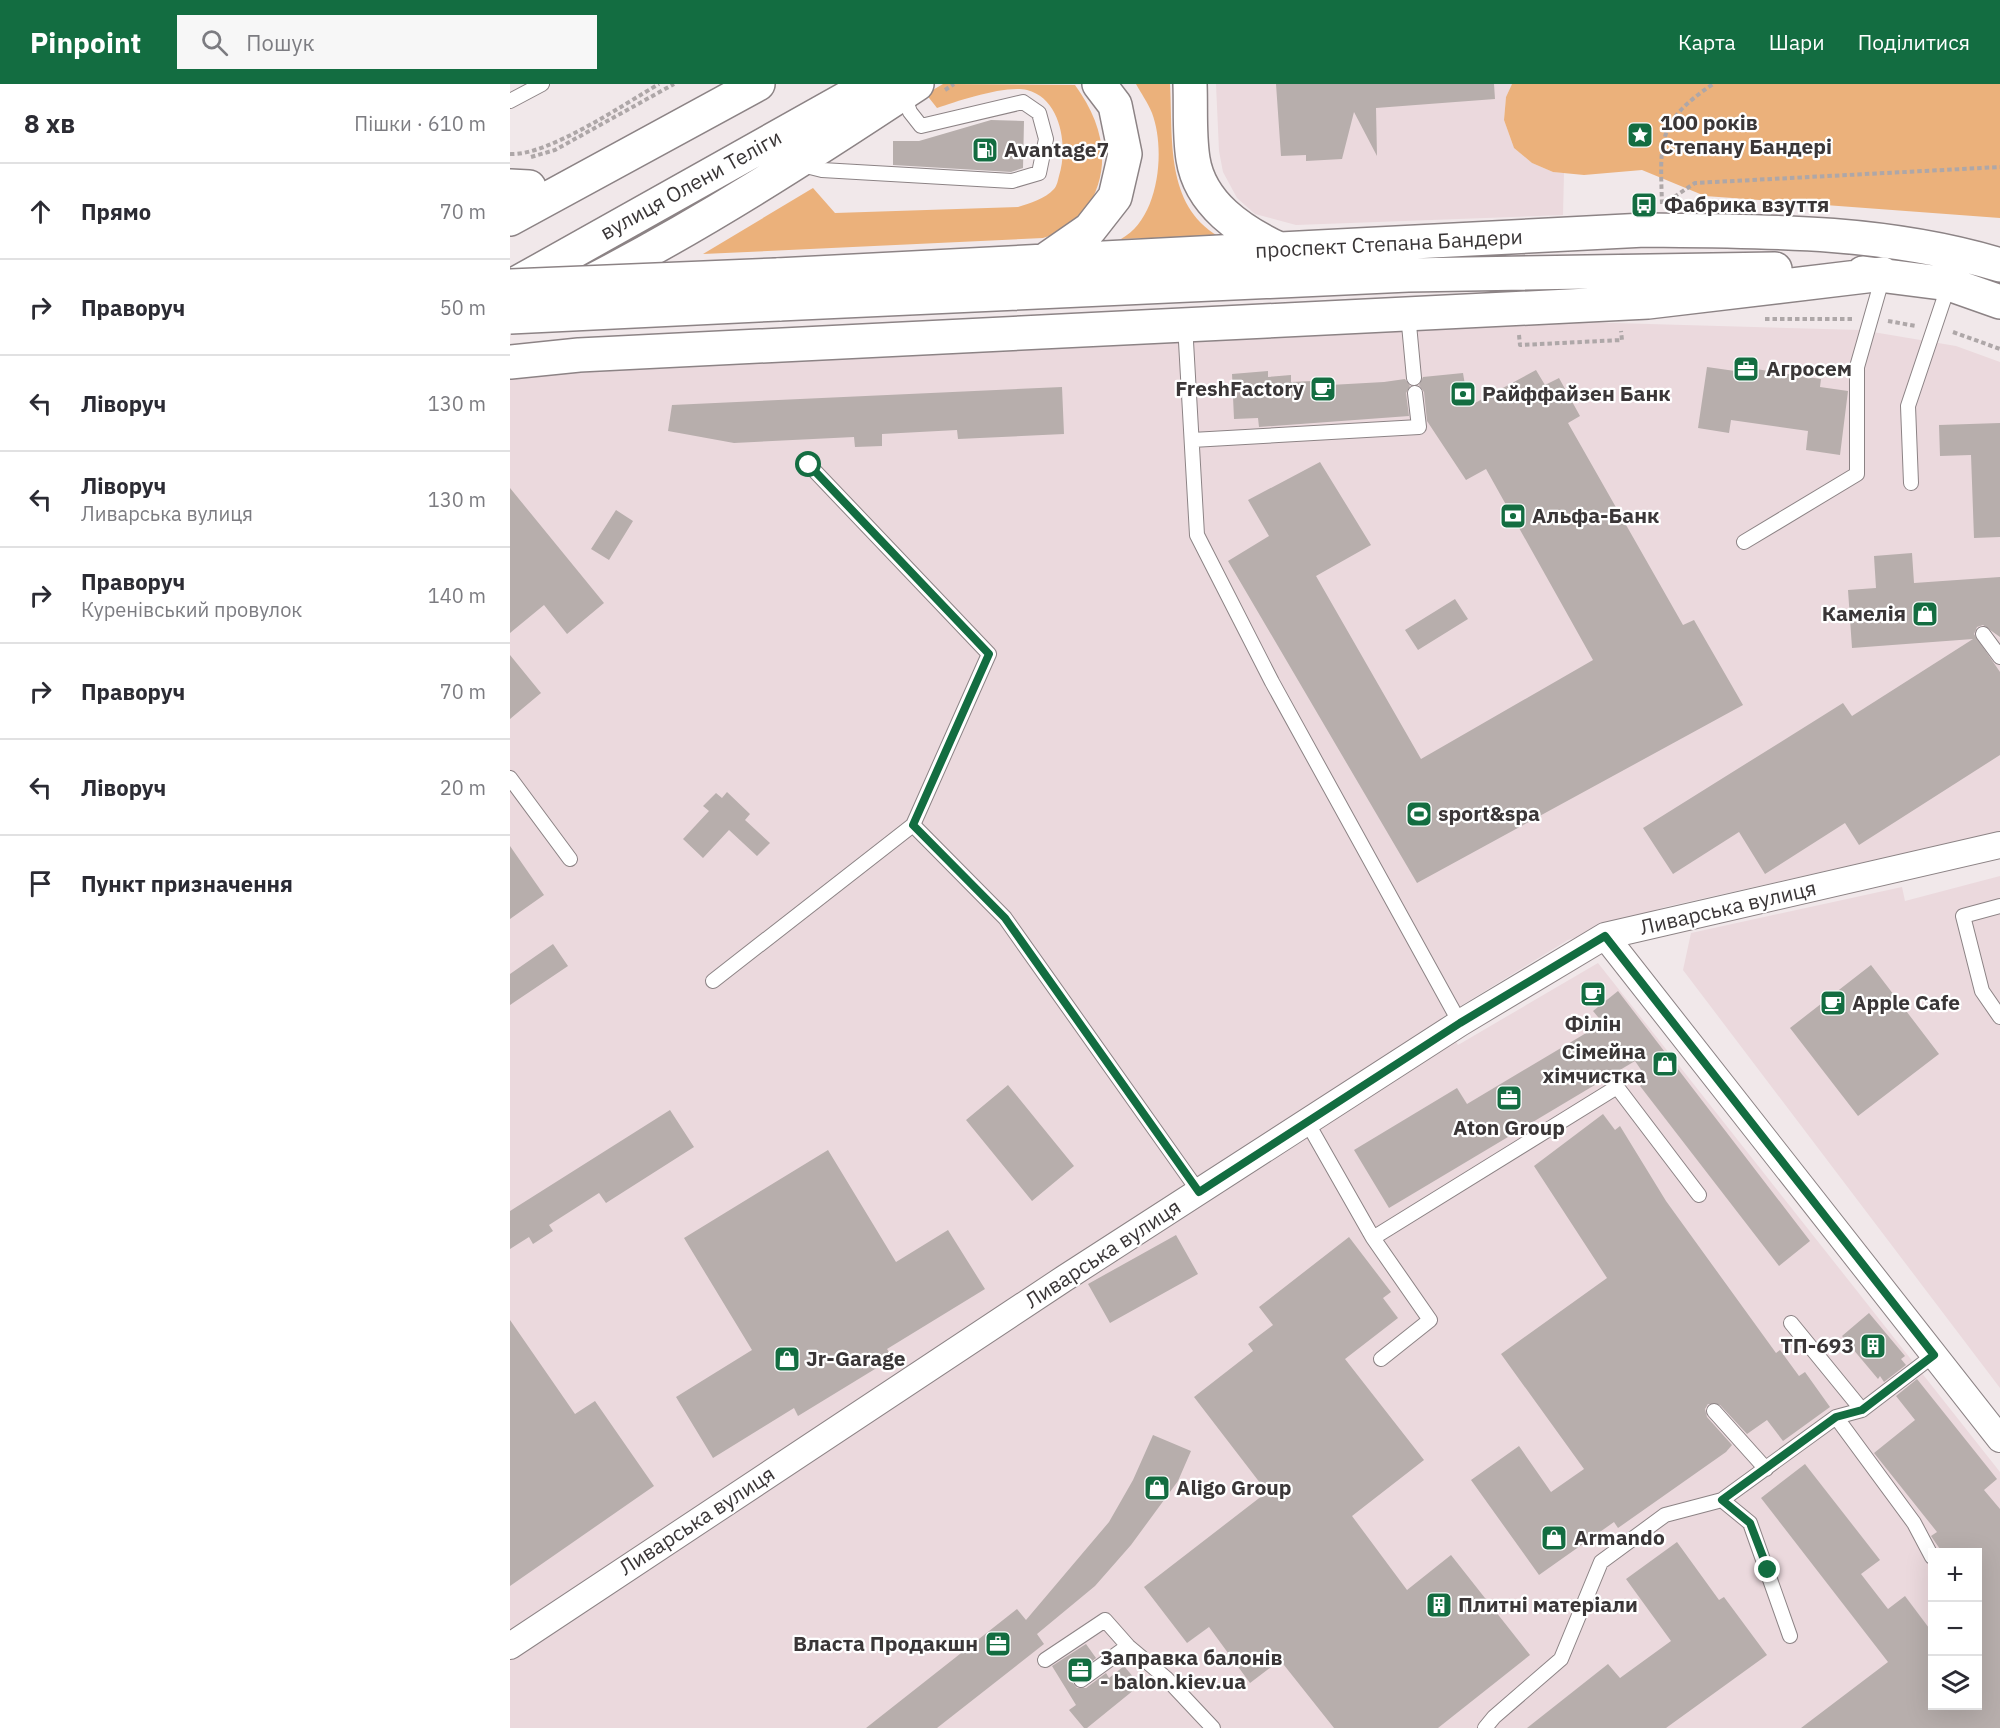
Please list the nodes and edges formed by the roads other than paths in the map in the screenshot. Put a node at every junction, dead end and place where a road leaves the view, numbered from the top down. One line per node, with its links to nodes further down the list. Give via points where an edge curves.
1 (542, 84): 7 (lane)
2 (872, 84): 16 (main road, вулиця Олени Теліги)
3 (1099, 84): 12 (main road, via 1115,105 1125,154 1116,197 1090,229)
4 (1190, 84): 11 (main road, via 1193,160 1203,187 1222,213 1248,234)
5 (742, 88): 9 (main road); 10 (main road)
6 (910, 89): 8 (main road); 8 (lane, via 910,112 921,126 1023,102 1039,113 1046,139 1039,173 1012,181 822,170)
7 (510, 101)
8 (797, 164): 21 (main road, via 666,243)
9 (516, 189)
10 (510, 219)
11 (1281, 250): 12 (main road, проспект Степана Бандери); 13 (main road, проспект Степана Бандери, via 1645,230 1761,231 1877,239)
12 (1041, 263): 17 (main road, проспект Степана Бандери)
13 (2000, 265)
14 (1883, 274): 15 (main road, проспект Степана Бандери); 17 (main road, проспект Степана Бандери, via 1765,268); 19 (main road, via 1648,302); 29 (lane, via 1857,367 1857,474)
15 (1948, 284): 18 (main road, проспект Степана Бандери); 28 (lane, via 1908,406)
16 (510, 286): 17 (main road, bridge)
17 (778, 290): 20 (main road, bridge)
18 (2000, 302)
19 (1408, 314): 22 (main road); 24 (lane)
20 (510, 317)
21 (510, 323)
22 (1185, 324): 23 (main road, via 579,355); 26 (lane)
23 (510, 362)
24 (1414, 378)
25 (1415, 393): 26 (lane, via 1419,427)
26 (1192, 440): 40 (lane, via 1197,535 1272,682)
27 (809, 465): 33 (lane, via 989,654)
28 (1911, 483)
29 (1744, 542)
30 (1983, 634): 31 (lane)
31 (2000, 657)
32 (510, 778): 35 (lane)
33 (913, 825): 38 (lane); 42 (lane, via 1005,918)
34 (2000, 845): 37 (street, Ливарська вулиця)
35 (570, 859)
36 (2000, 906): 39 (lane, via 1962,916 1982,991)
37 (1605, 936): 40 (street, Ливарська вулиця); 46 (street)
38 (713, 981)
39 (2000, 1017)
40 (1460, 1023): 41 (street, Ливарська вулиця)
41 (1307, 1122): 42 (street, Ливарська вулиця); 44 (lane)
42 (1199, 1192): 56 (street, Ливарська вулиця)
43 (1699, 1195): 44 (lane, via 1617,1087)
44 (1373, 1238): 47 (lane, via 1430,1320)
45 (1791, 1323): 48 (lane)
46 (1934, 1355): 48 (lane); 51 (street)
47 (1381, 1359)
48 (1862, 1410): 50 (lane)
49 (1714, 1411): 52 (lane)
50 (1836, 1417): 52 (lane); 54 (lane, via 1914,1523)
51 (2000, 1439)
52 (1766, 1468): 53 (lane)
53 (1722, 1500): 55 (lane, via 1750,1523); 61 (lane, via 1665,1515 1601,1562 1561,1659)
54 (1928, 1549)
55 (1790, 1636)
56 (510, 1646)
57 (1128, 1646): 58 (lane, via 1105,1620); 59 (lane); 60 (lane, via 1166,1678)
58 (1045, 1660)
59 (1081, 1680)
60 (1213, 1728)
61 (1485, 1728)

